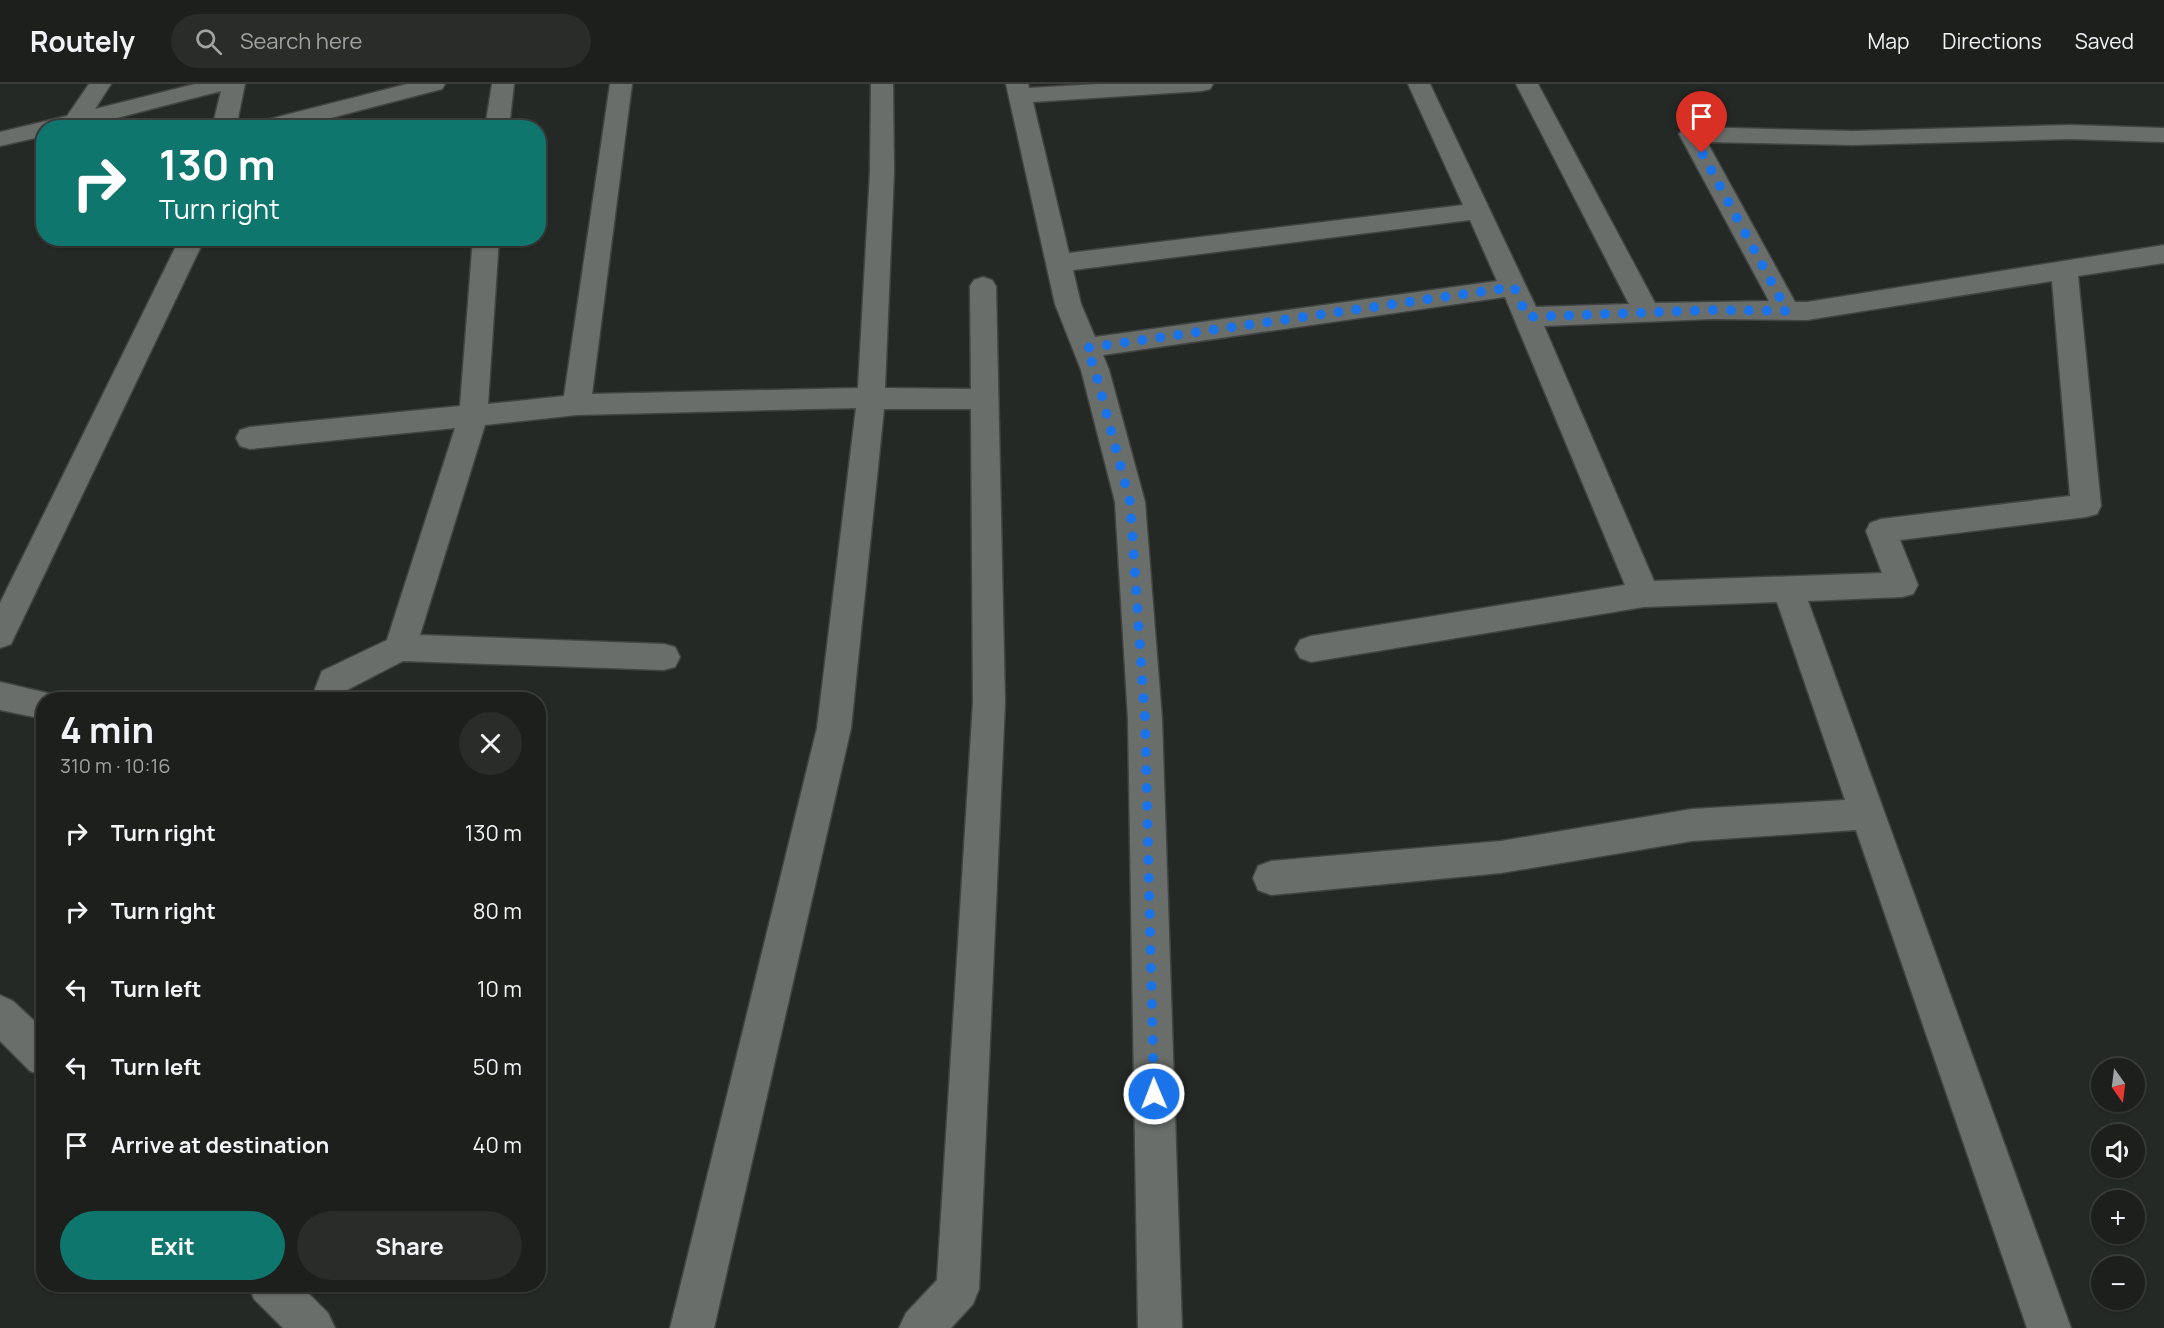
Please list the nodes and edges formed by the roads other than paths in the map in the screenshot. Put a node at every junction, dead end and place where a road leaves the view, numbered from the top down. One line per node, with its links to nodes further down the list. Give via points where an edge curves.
1 (100, 84): 12 (street)
2 (234, 84): 14 (street)
3 (434, 84): 15 (street)
4 (503, 84): 16 (street)
5 (621, 84): 34 (street)
6 (882, 84): 32 (street, via 882,172)
7 (1202, 84): 11 (street)
8 (1419, 84): 20 (street)
9 (1527, 84): 29 (street)
10 (208, 86): 13 (street)
11 (1018, 90): 24 (street)
12 (76, 120)
13 (79, 120)
14 (226, 120)
15 (293, 120)
16 (498, 120)
17 (36, 130): 19 (street)
18 (2164, 135): 28 (street, via 2070,132 1853,138 1691,134)
19 (0, 139)
20 (1478, 211): 24 (street); 27 (street)
21 (188, 246): 39 (street)
22 (485, 246): 35 (street)
23 (2164, 254): 25 (street)
24 (1059, 263): 31 (street, via 1068,304)
25 (2064, 269): 28 (street); 37 (street, via 2086,506 1881,531 1902,585)
26 (983, 285): 33 (street)
27 (1514, 287): 30 (street); 31 (street)
28 (1787, 311): 29 (street)
29 (1647, 312): 30 (street)
30 (1527, 317): 38 (street)
31 (1086, 348): 54 (street, via 1131,513 1145,719)
32 (871, 398): 33 (street); 34 (street); 52 (street, via 834,728)
33 (983, 399): 53 (street, via 989,702 958,1289)
34 (577, 405): 35 (street)
35 (473, 417): 36 (street); 40 (street)
36 (250, 438)
37 (1788, 589): 38 (street); 46 (street)
38 (1644, 594): 41 (street)
39 (0, 635)
40 (400, 648): 42 (street); 43 (street, via 334,681)
41 (1311, 649)
42 (664, 657)
43 (330, 692)
44 (0, 696): 45 (street)
45 (36, 703)
46 (1868, 814): 47 (street, via 1692,825 1502,857); 55 (street)
47 (1272, 878)
48 (0, 1014): 49 (street)
49 (36, 1049)
50 (277, 1292): 51 (street)
51 (313, 1328)
52 (692, 1328)
53 (921, 1328)
54 (1160, 1328)
55 (2049, 1328)

